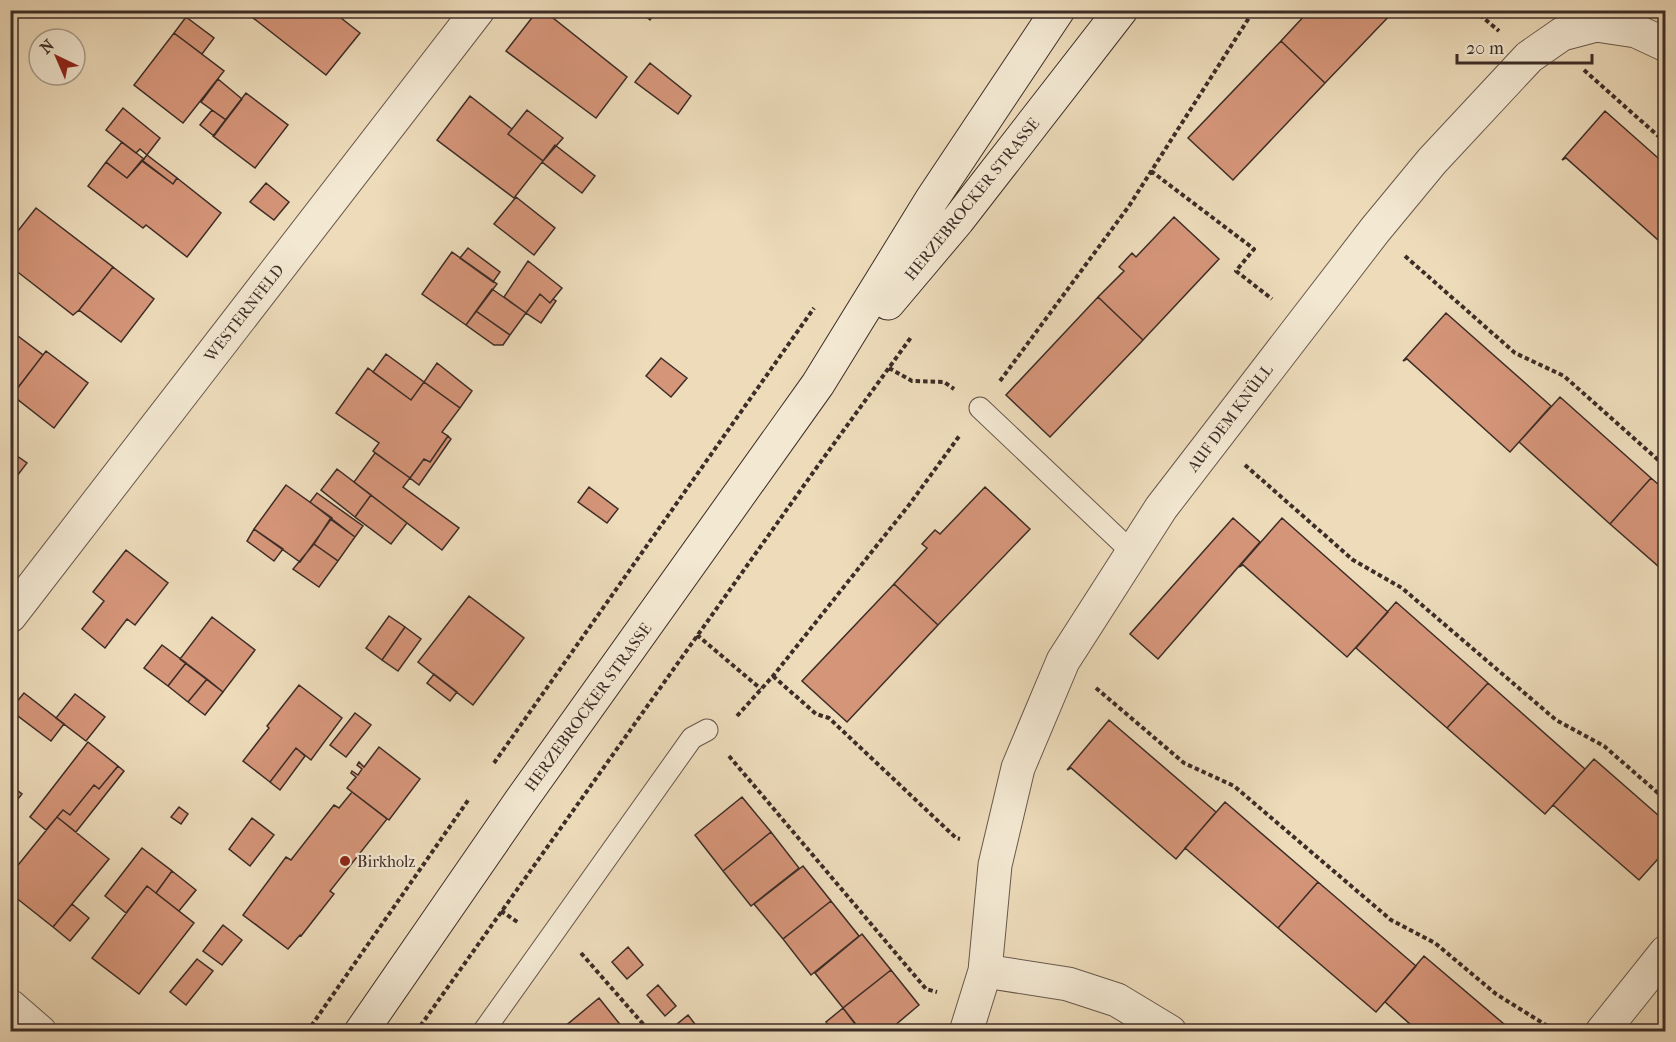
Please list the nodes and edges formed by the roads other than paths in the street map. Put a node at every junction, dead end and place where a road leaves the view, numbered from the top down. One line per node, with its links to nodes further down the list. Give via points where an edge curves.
1 (478, 10): 8 (street, WESTERNFELD)
2 (1058, 10): 5 (street, HERZEBROCKER STRASSE, via 932,200)
3 (1121, 10): 5 (street, HERZEBROCKER STRASSE, via 958,220)
4 (1665, 45): 7 (street, AUF DEM KNÜLL, via 1636,31 1596,25 1562,34 1529,57 1432,161 1375,230 1161,508)
5 (818, 384): 15 (street, HERZEBROCKER STRASSE)
6 (980, 408): 7 (lane)
7 (1133, 553): 11 (street, AUF DEM KNÜLL, via 1063,661 1018,768 995,865)
8 (10, 616)
9 (707, 730): 16 (lane, via 692,738)
10 (1665, 952): 18 (street)
11 (985, 971): 13 (street, AUF DEM KNÜLL); 17 (street, via 1068,984 1107,996)
12 (10, 1006): 14 (street)
13 (971, 1018)
14 (40, 1032)
15 (361, 1032)
16 (483, 1032)
17 (1170, 1032)
18 (1602, 1032)

